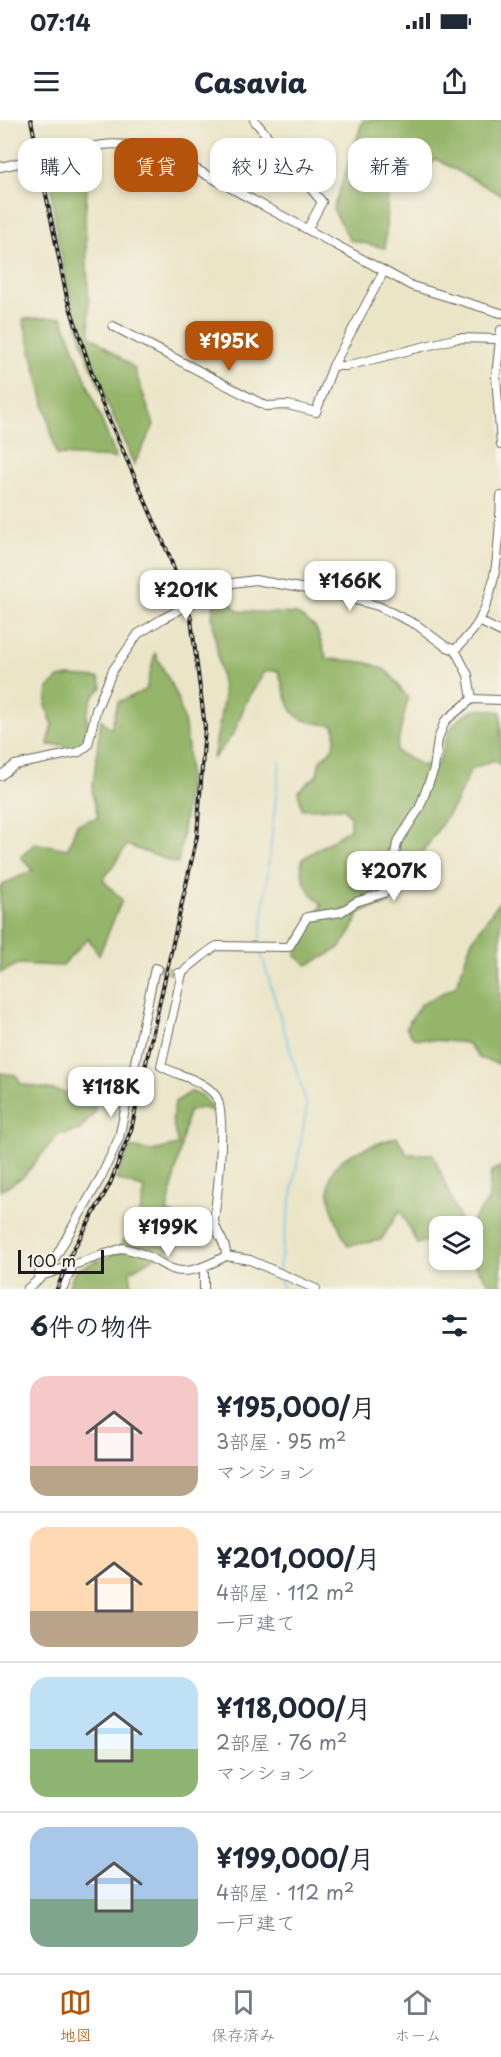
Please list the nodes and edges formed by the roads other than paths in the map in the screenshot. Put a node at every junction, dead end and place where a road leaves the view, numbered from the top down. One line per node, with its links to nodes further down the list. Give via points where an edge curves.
1 (254, 120): 3 (street, via 322,202)
2 (0, 167): 3 (street, bridge, via 110,143 135,144 193,166)
3 (308, 228): 4 (street)
4 (384, 271): 5 (street, via 412,286); 9 (street)
5 (501, 313)
6 (113, 326): 9 (street, via 266,406 288,405 316,412)
7 (501, 330): 8 (street)
8 (499, 339): 9 (street, via 458,338); 10 (street, via 496,376)
9 (333, 366)
10 (501, 445)
11 (501, 496): 12 (street, via 497,564)
12 (479, 621): 13 (street); 14 (street)
13 (501, 632)
14 (455, 650): 15 (street, via 468,675); 17 (street, bridge, via 378,606 255,580 233,583 138,634 113,670 96,710 88,745 79,752 15,765)
15 (472, 699): 16 (street); 19 (street, via 453,713 442,728 434,769 419,809 397,843 389,887 384,893 356,902 341,912 307,917 289,947 217,946 179,973 161,1066 202,1084 219,1101 222,1121 214,1227)
16 (501, 700)
17 (0, 776)
18 (158, 969): 22 (street, via 155,968 138,1038 119,1138 55,1258 40,1271)
19 (226, 1256): 21 (street); 26 (street, via 250,1260)
20 (70, 1266): 21 (street, via 123,1248 171,1275 183,1278); 22 (street); 24 (street)
21 (204, 1273): 25 (street)
22 (38, 1278): 23 (street)
23 (27, 1289)
24 (62, 1289)
25 (204, 1289)
26 (316, 1289)

